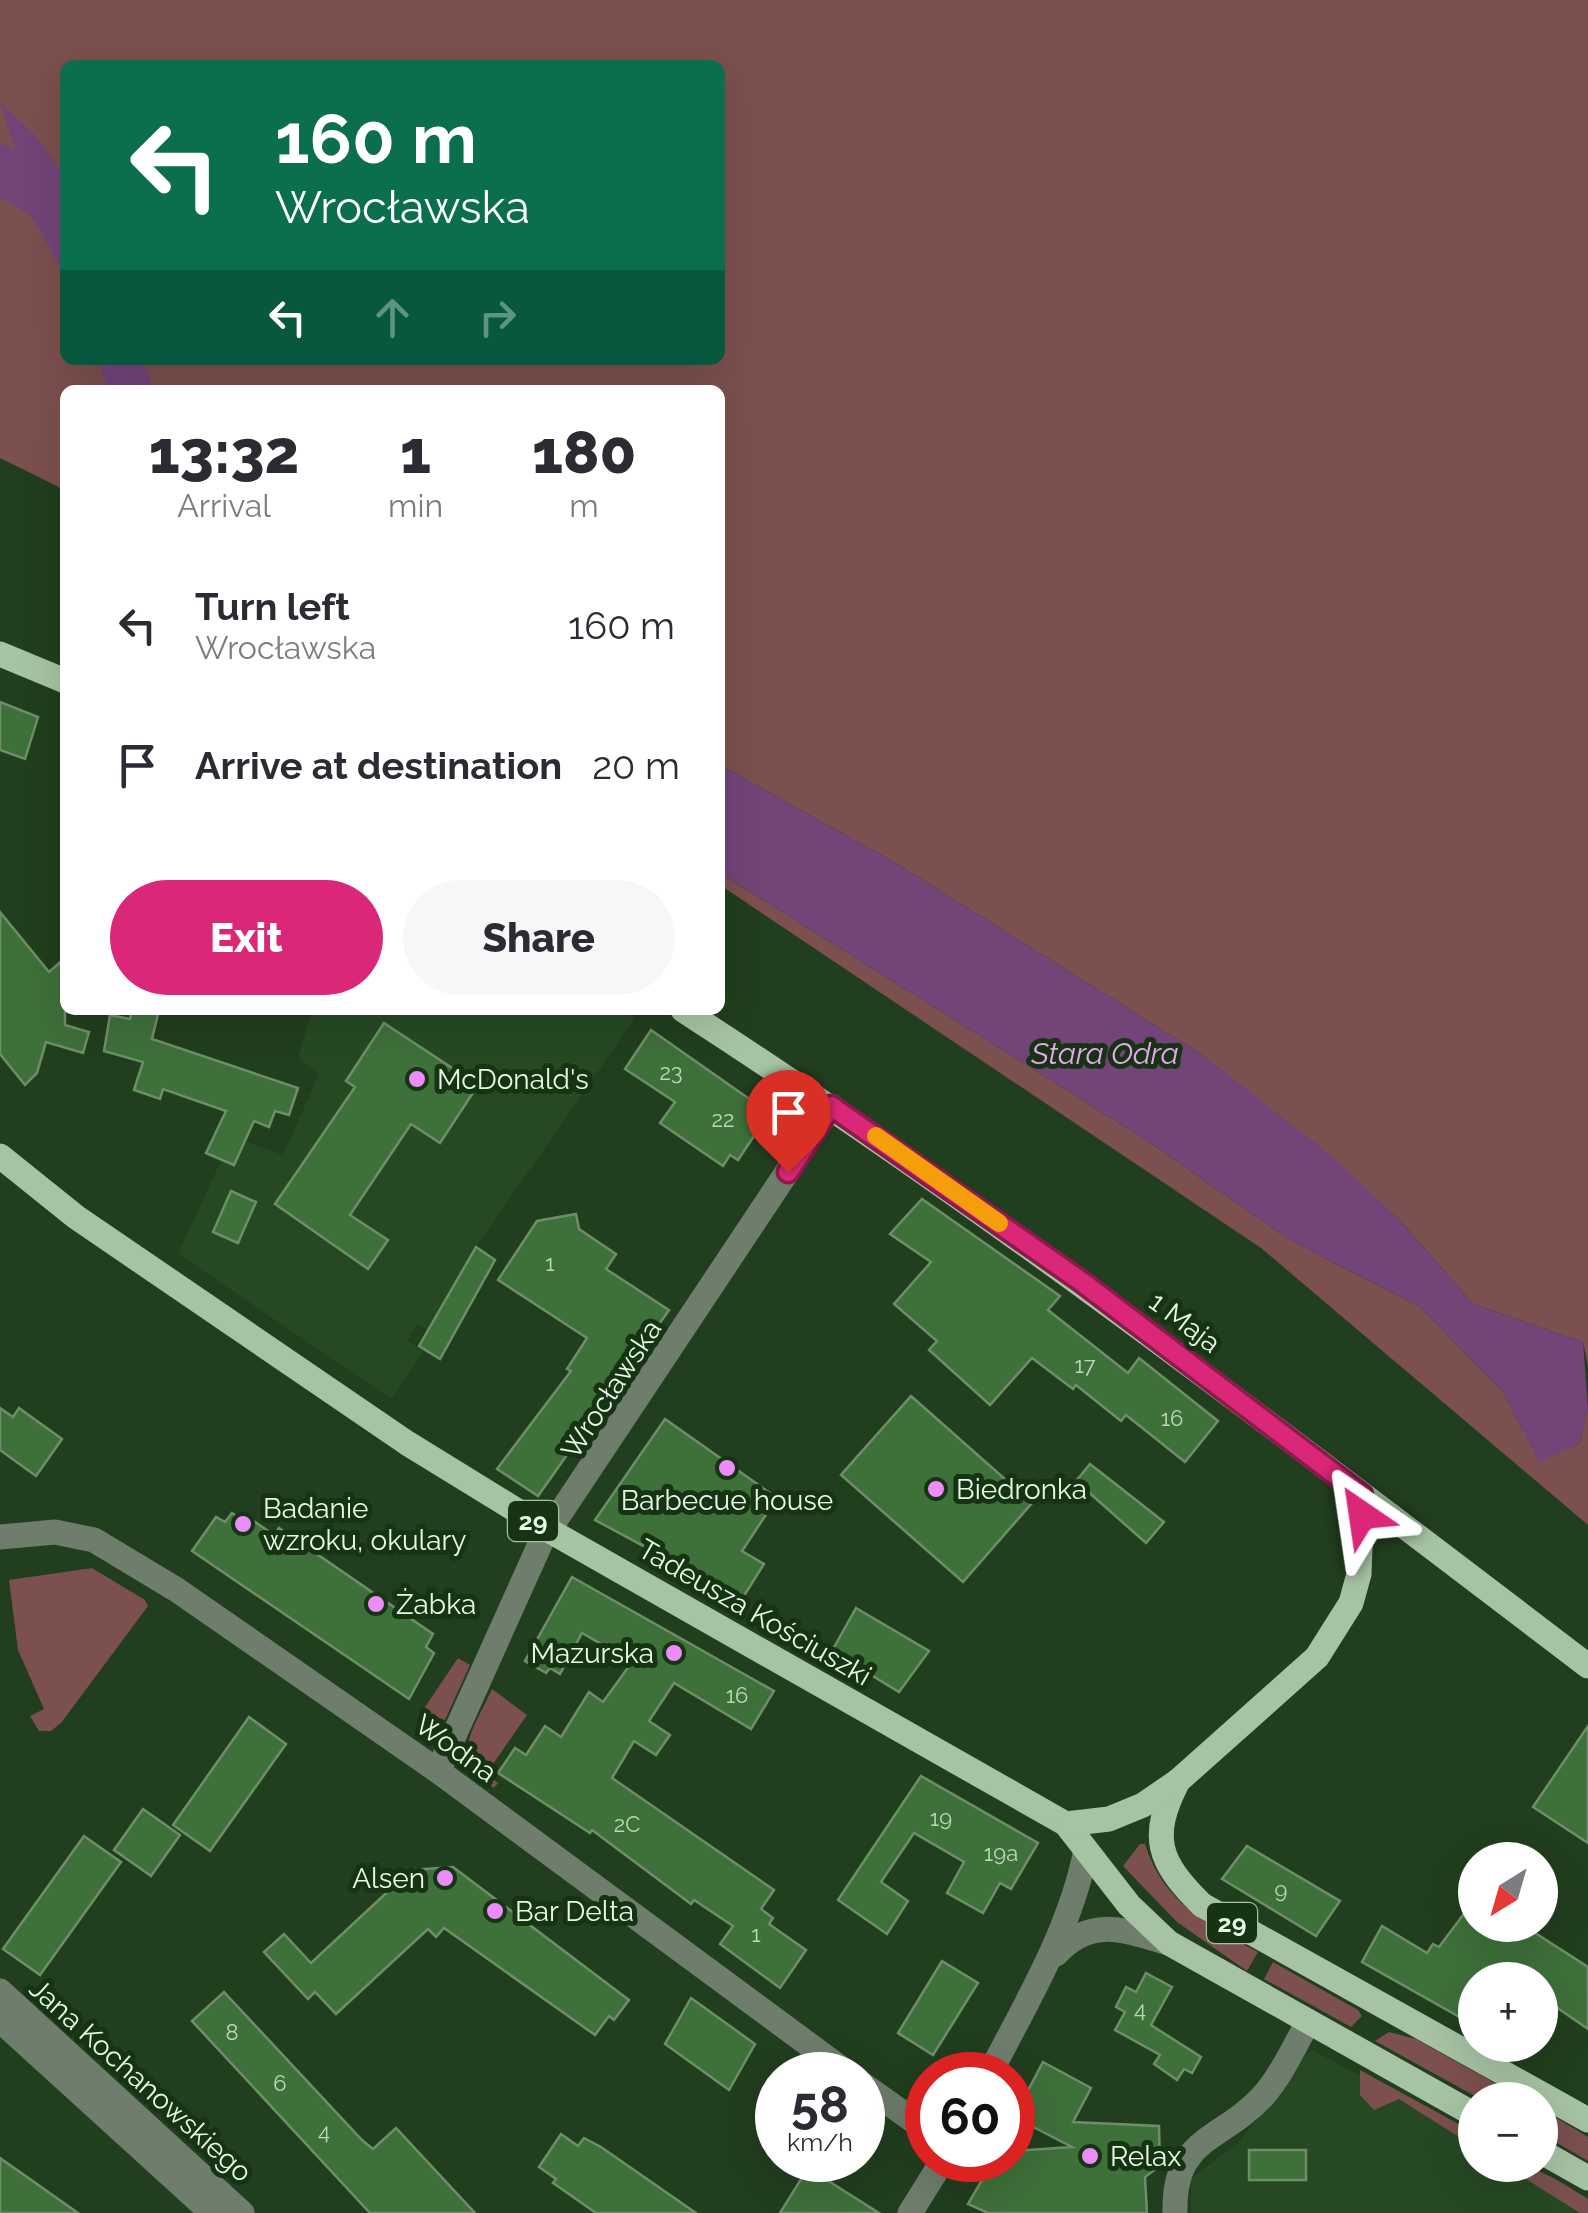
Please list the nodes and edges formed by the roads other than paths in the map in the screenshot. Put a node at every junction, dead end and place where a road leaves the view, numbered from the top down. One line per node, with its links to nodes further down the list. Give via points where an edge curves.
1 (0, 654): 2 (main road)
2 (60, 679)
3 (691, 1015): 4 (main road, 1 Maja)
4 (831, 1106): 6 (main road, 1 Maja, via 1082,1282); 7 (street, Wrocławska)
5 (0, 1156): 7 (main road, Tadeusza Kościuszki / 29, via 350,1407)
6 (1362, 1495): 9 (main road, 1 Maja); 11 (main road, via 1358,1574 1333,1636)
7 (550, 1532): 10 (street, Wrocławska); 12 (main road, Tadeusza Kościuszki / 29)
8 (0, 1537): 10 (street, Wodna, via 55,1532 94,1540 238,1630)
9 (1588, 1666)
10 (438, 1771): 19 (street, Wodna)
11 (1178, 1781): 12 (main road, via 1126,1812); 22 (main road, 29, via 1162,1812 1160,1840 1178,1882 1202,1905)
12 (1066, 1824): 13 (main road, Tadeusza Kościuszki / 29)
13 (1086, 1850): 14 (main road, Tadeusza Kościuszki / 29); 15 (street)
14 (1169, 1943): 15 (street, via 1130,1932 1076,1933); 18 (main road, Tadeusza Kościuszki / 29)
15 (1046, 1966): 20 (street)
16 (0, 1991): 27 (street, Jana Kochanowskiego)
17 (0, 2020): 26 (street, Jana Kochanowskiego)
18 (1308, 2022): 21 (main road, Tadeusza Kościuszki / 29); 29 (street, via 1261,2098 1192,2149 1175,2185)
19 (819, 2052)
20 (1001, 2052)
21 (1458, 2106)
22 (1588, 2120)
23 (1558, 2161): 24 (main road)
24 (1588, 2178)
25 (929, 2182): 28 (street)
26 (212, 2213)
27 (242, 2213)
28 (910, 2213)
29 (1175, 2213)

